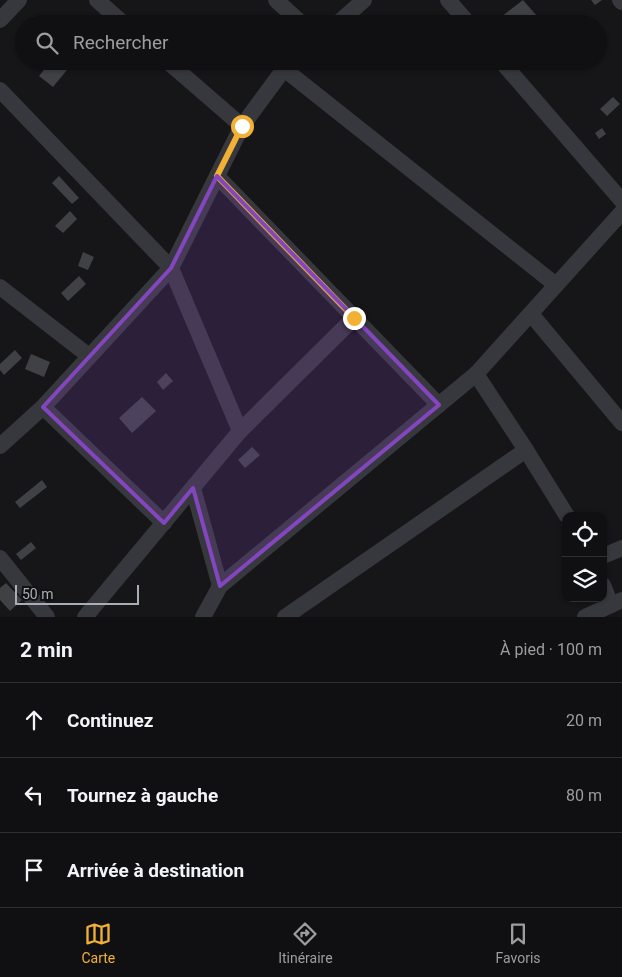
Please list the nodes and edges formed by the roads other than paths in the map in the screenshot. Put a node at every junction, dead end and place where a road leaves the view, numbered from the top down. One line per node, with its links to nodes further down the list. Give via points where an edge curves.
1 (19, 0): 10 (street)
2 (97, 0): 6 (street)
3 (276, 0): 7 (street)
4 (364, 0): 8 (street)
5 (448, 0): 9 (street)
6 (114, 15)
7 (292, 15)
8 (347, 15)
9 (460, 15)
10 (0, 20)
11 (178, 70): 16 (street)
12 (285, 70): 16 (street)
13 (295, 70): 21 (street)
14 (509, 70): 18 (street)
15 (0, 90): 20 (street)
16 (242, 126): 17 (street)
17 (217, 176): 20 (street); 24 (street)
18 (622, 201)
19 (622, 212): 21 (street)
20 (171, 268): 25 (street); 30 (street)
21 (556, 285): 23 (street)
22 (0, 288): 25 (street)
23 (531, 314): 26 (street); 29 (street)
24 (354, 318): 27 (street); 30 (street)
25 (89, 356): 28 (street)
26 (476, 374): 27 (street); 32 (street)
27 (439, 405): 39 (street)
28 (42, 407): 31 (street); 35 (street)
29 (622, 422)
30 (240, 431): 33 (street)
31 (0, 446)
32 (526, 450): 34 (street); 45 (street)
33 (193, 488): 35 (street); 39 (street)
34 (565, 512)
35 (164, 523): 43 (street)
36 (622, 548): 37 (street)
37 (607, 554)
38 (0, 558): 42 (street)
39 (220, 586): 44 (street)
40 (607, 591): 41 (street)
41 (616, 603): 46 (street)
42 (47, 617)
43 (85, 617)
44 (203, 617)
45 (285, 617)
46 (585, 617)

